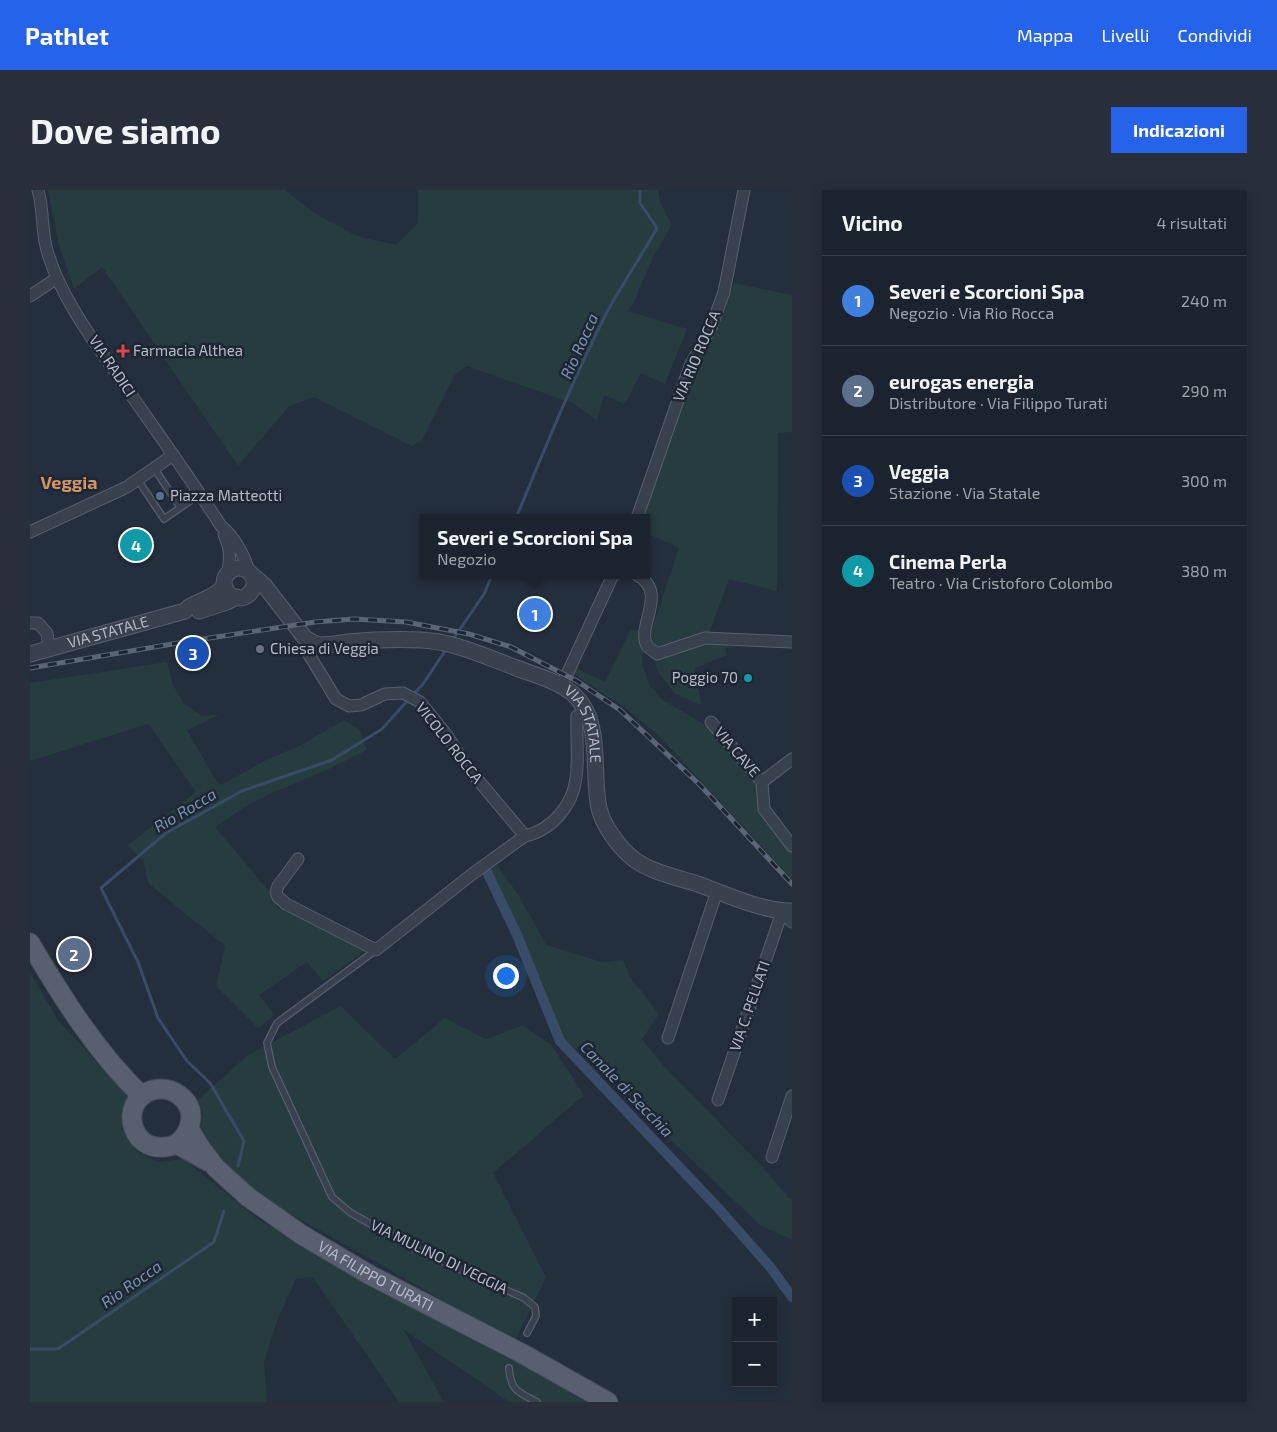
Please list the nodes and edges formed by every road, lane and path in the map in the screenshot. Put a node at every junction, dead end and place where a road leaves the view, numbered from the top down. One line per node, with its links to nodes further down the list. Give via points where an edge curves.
1 (38, 190): 3 (street, VIA RADICI, via 47,252)
2 (744, 190): 10 (street, VIA RIO ROCCA, via 724,292 712,325 690,366)
3 (57, 278): 4 (street); 5 (street, VIA RADICI, via 101,351)
4 (30, 296)
5 (173, 455): 6 (street); 8 (street, VIA RADICI)
6 (154, 468): 7 (street); 9 (lane)
7 (138, 480): 9 (lane, via 164,518); 12 (street)
8 (200, 494): 9 (lane); 11 (street, VIA RADICI)
9 (180, 507)
10 (638, 514)
11 (221, 526): 13 (street, via 231,554); 14 (street, via 228,531)
12 (31, 532)
13 (228, 572): 14 (street, via 236,568); 17 (street, via 224,579)
14 (251, 573): 18 (street, via 254,580 252,590); 20 (street)
15 (612, 579): 26 (street)
16 (642, 579): 23 (street, via 650,589 652,601 645,635 647,646 657,654 705,638)
17 (225, 587): 18 (street, via 229,594); 19 (street, VIA STATALE)
18 (240, 597): 19 (street, VIA STATALE, via 191,613); 20 (street, via 265,600)
19 (185, 611): 24 (street, VIA STATALE)
20 (285, 611): 22 (street)
21 (30, 623): 24 (street, via 38,623 46,633)
22 (305, 638): 26 (street, VIA STATALE, via 321,645 378,640 441,642); 31 (street, VICOLO ROCCA, via 308,653 336,698 349,706 362,705 385,694 404,693 420,702 468,768)
23 (792, 642)
24 (48, 649): 25 (street, VIA STATALE)
25 (30, 654)
26 (562, 684): 27 (street, VIA STATALE)
27 (587, 710): 31 (street, VIA MULINO DI VEGGIA, via 576,716 576,779 569,802 554,821 535,834); 34 (street, VIA STATALE, via 599,809 611,836 635,860)
28 (711, 722): 30 (street, VIA CAVE)
29 (792, 759): 30 (street, VIA CAVE)
30 (762, 782): 32 (street, VIA CAVE, via 764,809)
31 (525, 836): 37 (street, VIA MULINO DI VEGGIA)
32 (792, 846)
33 (298, 859): 37 (street, via 278,886 278,897 300,912)
34 (717, 891): 35 (street, VIA STATALE); 38 (street)
35 (789, 915): 41 (street, VIA C. PELLATI)
36 (30, 943): 39 (main road, via 63,999 121,1076)
37 (376, 950): 46 (lane, VIA MULINO DI VEGGIA, via 277,1023 267,1043 272,1066 332,1197 351,1213 417,1250 524,1298 535,1307 536,1316)
38 (668, 1038)
39 (142, 1096): 42 (main road, via 163,1089 180,1095 190,1110); 43 (main road, via 132,1112 134,1132 148,1146 167,1148)
40 (792, 1096): 44 (street)
41 (718, 1100)
42 (189, 1130): 43 (main road); 45 (main road, VIA FILIPPO TURATI)
43 (177, 1144): 45 (main road, VIA FILIPPO TURATI)
44 (772, 1156)
45 (216, 1168): 47 (main road, VIA FILIPPO TURATI, via 248,1197 322,1247 378,1280)
46 (527, 1333)
47 (548, 1367): 50 (main road); 51 (main road); 52 (main road)
48 (509, 1368): 49 (lane, via 511,1384)
49 (537, 1402)
50 (600, 1402)
51 (608, 1402)
52 (621, 1402)

